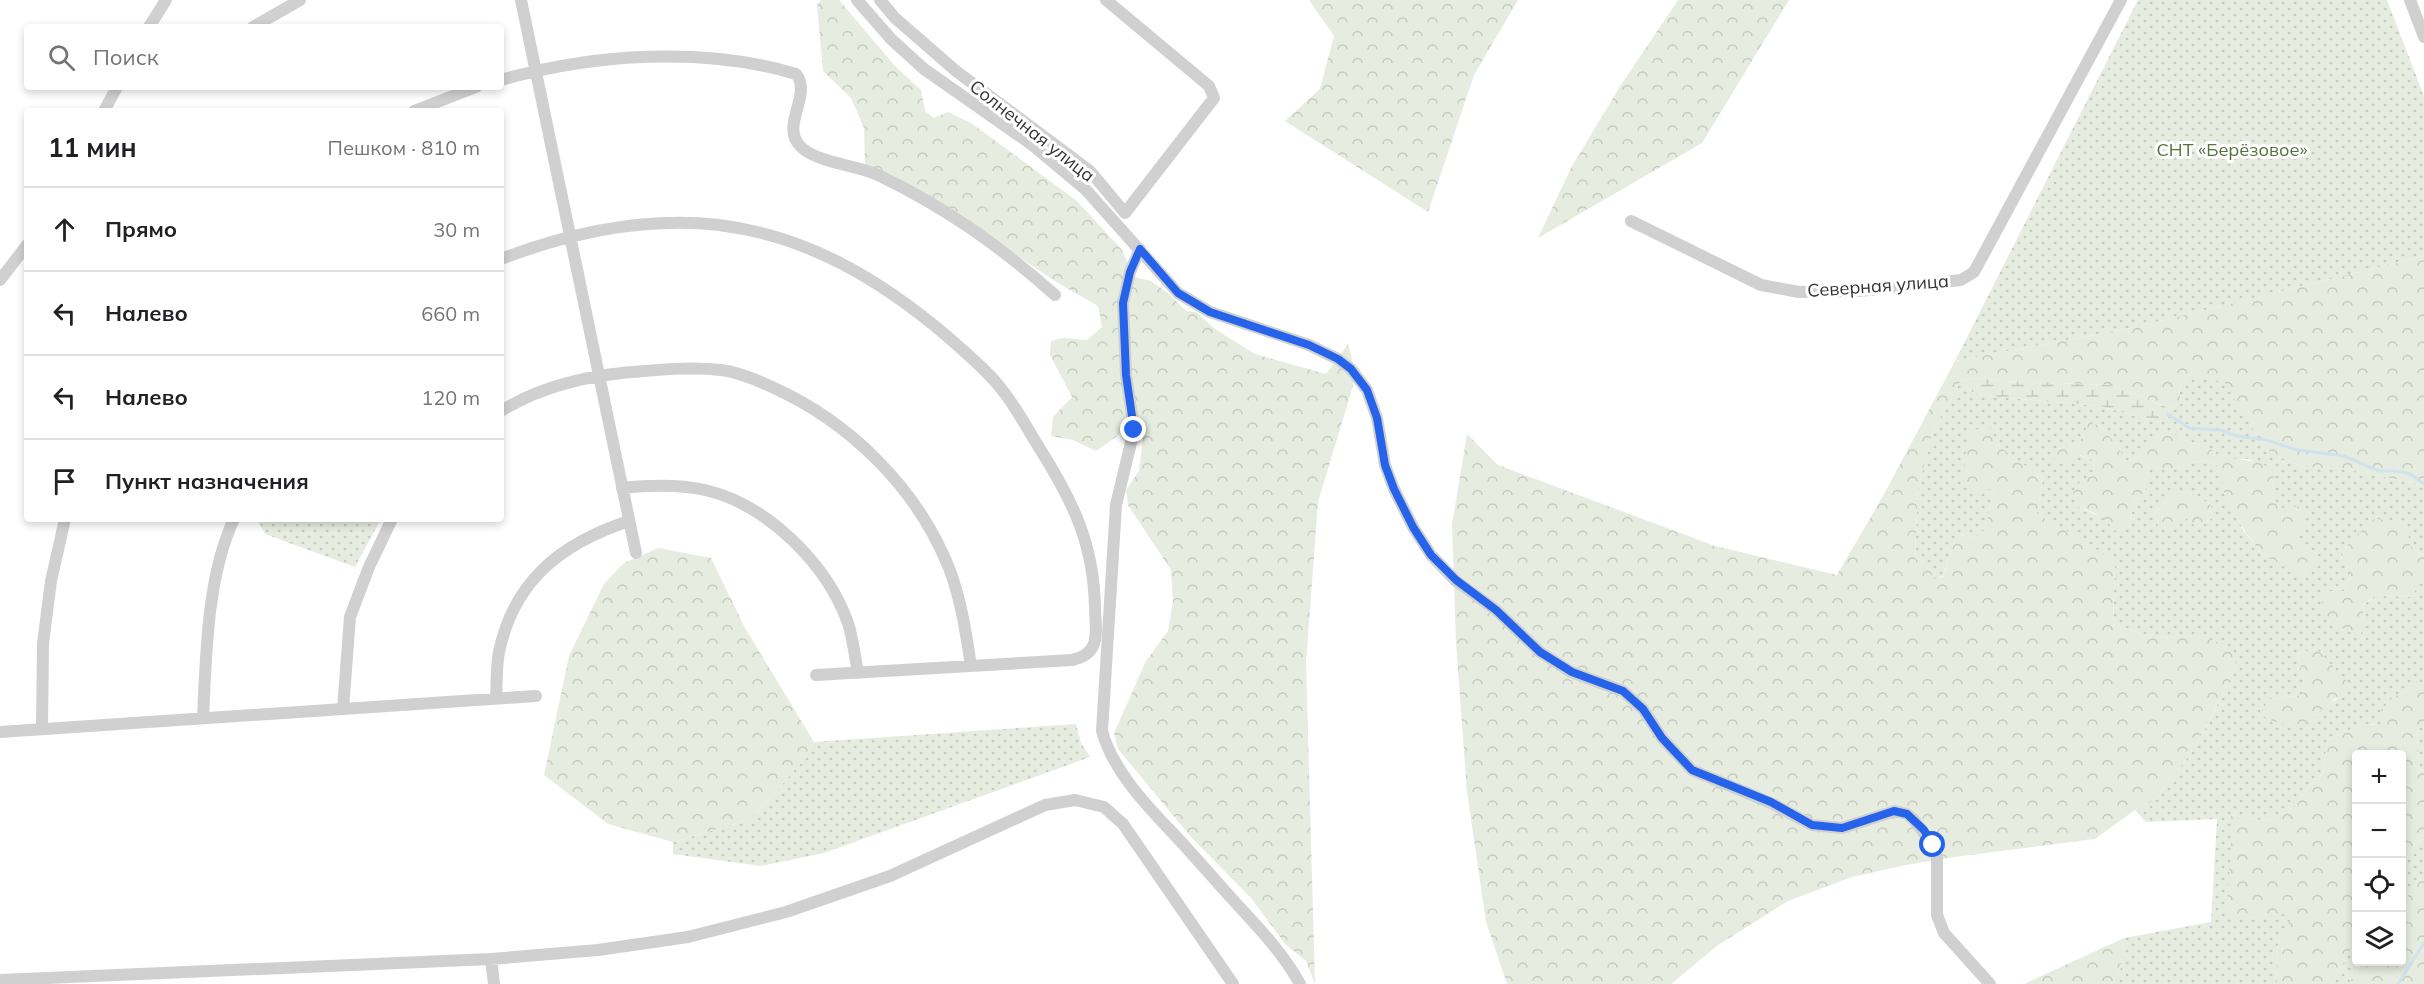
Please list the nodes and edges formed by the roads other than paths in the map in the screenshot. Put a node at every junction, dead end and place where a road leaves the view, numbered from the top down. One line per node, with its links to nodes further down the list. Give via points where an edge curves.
1 (165, 0): 9 (street)
2 (300, 0): 10 (street)
3 (521, 0): 12 (street)
4 (857, 0): 21 (street, via 924,69 1031,144 1086,190)
5 (880, 0): 6 (street, Солнечная улица, via 956,71 1090,171 1125,213 1214,98 1209,86)
6 (1106, 0)
7 (2121, 0): 18 (street, Северная улица, via 1974,272 1960,280 1859,291 1799,292 1761,285)
8 (2410, 0): 11 (street)
9 (150, 24)
10 (259, 24)
11 (2424, 37)
12 (535, 70): 13 (street); 19 (street); 24 (street, via 624,58 675,56 773,67 796,74 802,86 793,129 800,146 810,153 875,174 947,211 1020,264)
13 (504, 79)
14 (115, 90): 16 (street)
15 (468, 90): 17 (street)
16 (106, 108)
17 (422, 108)
18 (1631, 221)
19 (570, 237): 22 (street); 25 (street); 33 (street, via 671,222 721,226 823,253 875,281 926,318 1003,390 1074,508 1089,548 1096,635 1094,646 1081,658)
20 (24, 248): 23 (street)
21 (1140, 249): 46 (street, via 1123,303 1126,375 1134,430 1116,505 1102,731 1117,765 1152,812 1251,920); 47 (street, via 1178,293 1210,312 1309,345 1351,369 1367,390 1394,489 1431,555 1540,652 1572,672 1623,691 1643,709 1662,738 1692,770 1771,802 1812,825 1842,828 1894,811 1914,820 1933,845 1937,858 1937,915 1944,933)
22 (504, 258)
23 (0, 280)
24 (1055, 296)
25 (599, 375): 26 (street, via 552,387); 27 (street); 33 (street, via 722,370 800,400 839,426 884,466 923,518 949,568 965,623)
26 (504, 410)
27 (622, 488): 28 (street); 34 (street, via 673,485 706,490 745,506 782,530 810,557 834,592 848,624)
28 (629, 521): 32 (street); 37 (street, via 576,542 526,586 498,653)
29 (64, 522): 40 (street, via 43,643)
30 (233, 522): 39 (street, via 214,590)
31 (391, 522): 38 (street, via 350,617)
32 (636, 553)
33 (971, 666): 34 (street)
34 (858, 673): 35 (street)
35 (816, 675)
36 (536, 696): 37 (street)
37 (496, 698): 38 (street)
38 (343, 709): 39 (street)
39 (203, 718): 40 (street)
40 (42, 729): 41 (street)
41 (0, 732)
42 (491, 959): 43 (street); 44 (street); 45 (street, via 688,937 786,912 890,876 1045,805 1076,800 1104,807 1123,824)
43 (0, 980)
44 (494, 984)
45 (1233, 984)
46 (1300, 984)
47 (1990, 984)

